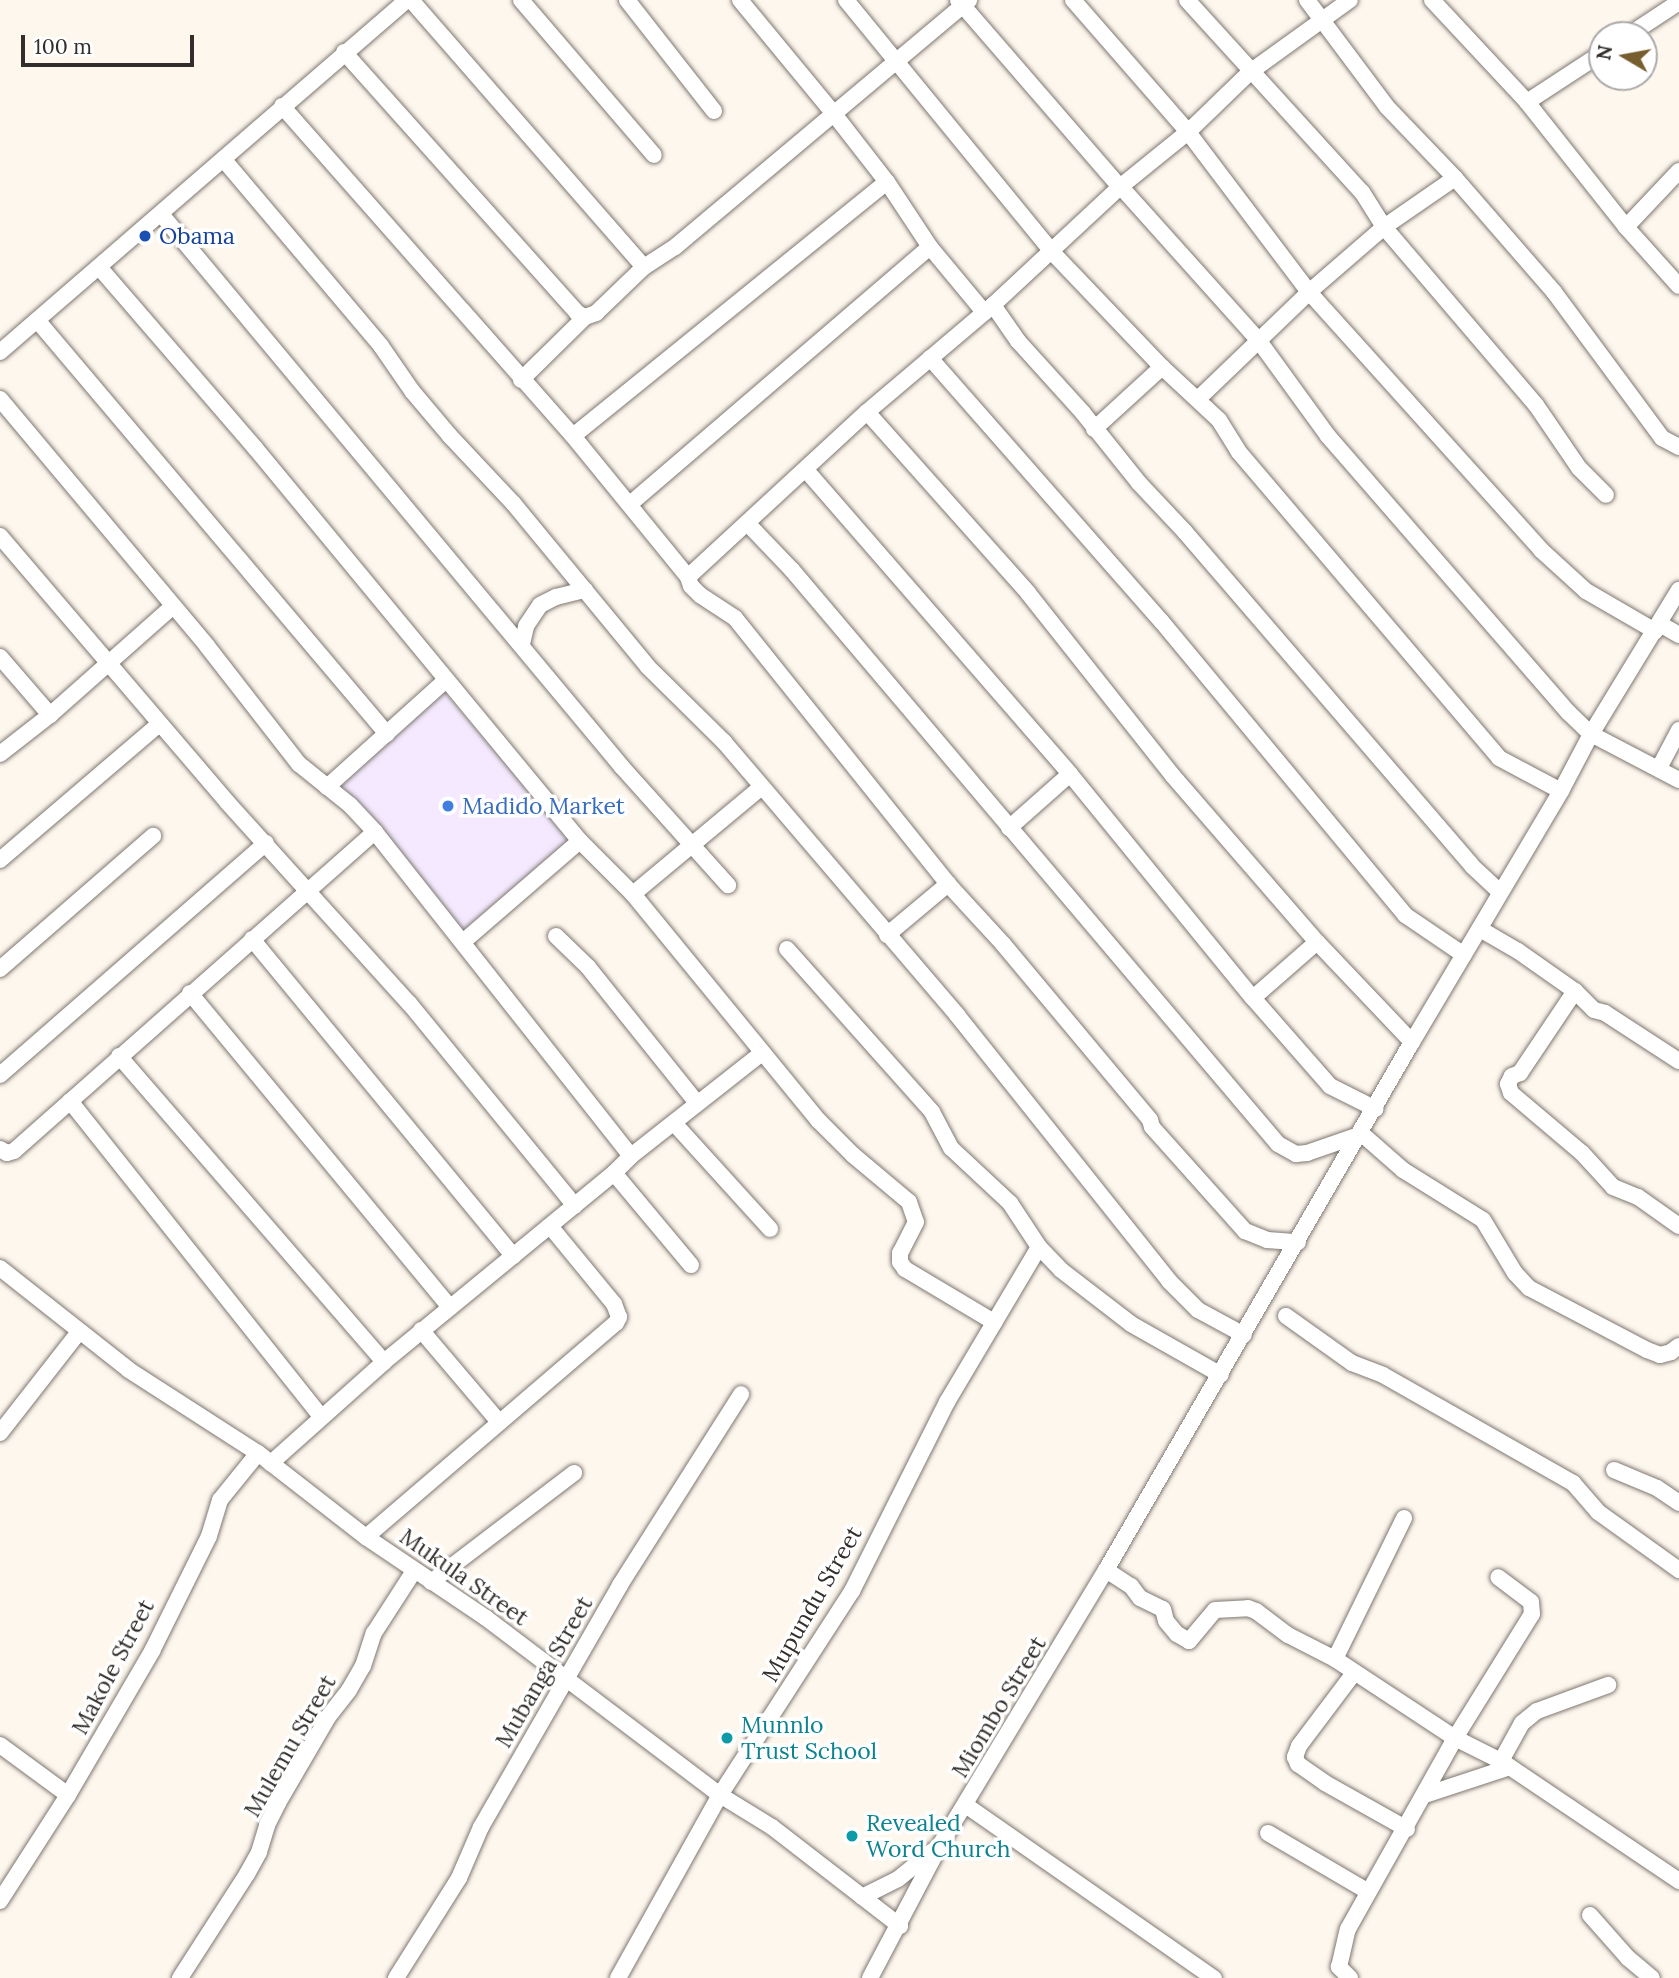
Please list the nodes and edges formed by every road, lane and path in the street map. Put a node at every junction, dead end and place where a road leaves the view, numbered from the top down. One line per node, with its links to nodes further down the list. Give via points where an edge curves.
1 (409, 0): 15 (street); 36 (street)
2 (521, 0): 24 (street)
3 (627, 0): 21 (street)
4 (740, 0): 22 (street)
5 (846, 0): 16 (street)
6 (1073, 0): 23 (street)
7 (1187, 0): 18 (street)
8 (1307, 0): 13 (street)
9 (1350, 0): 13 (street)
10 (1432, 0): 19 (street)
11 (963, 2): 16 (street); 29 (street)
12 (1679, 2): 14 (street)
13 (1324, 20): 18 (street); 27 (street, via 1387,107)
14 (1650, 21)
15 (344, 52): 20 (street); 40 (street, via 548,284)
16 (897, 62): 22 (street); 34 (street)
17 (1588, 62): 19 (street)
18 (1250, 72): 23 (street); 31 (street, via 1362,192)
19 (1527, 102): 32 (street)
20 (282, 106): 25 (street); 46 (street)
21 (715, 111)
22 (834, 114): 28 (street); 36 (street, via 675,247)
23 (1188, 132): 29 (street); 38 (street)
24 (654, 155)
25 (224, 160): 30 (street); 59 (street, via 381,346 412,391)
26 (1679, 171): 32 (street)
27 (1455, 178): 31 (street); 52 (street, via 1554,292 1662,438)
28 (887, 182): 33 (street); 51 (street)
29 (1121, 187): 34 (street); 42 (street)
30 (162, 214): 35 (street); 64 (street)
31 (1384, 227): 38 (street); 54 (street, via 1536,405 1579,468)
32 (1626, 227): 37 (street)
33 (930, 247): 39 (street); 55 (street)
34 (1052, 252): 39 (street); 45 (street)
35 (99, 267): 41 (street); 67 (street)
36 (644, 267): 40 (street, via 596,313)
37 (1679, 286)
38 (1309, 292): 42 (street); 62 (street, via 1555,564 1598,599)
39 (988, 308): 44 (street); 50 (street)
40 (584, 317): 46 (street)
41 (37, 320): 43 (street); 71 (street)
42 (1259, 341): 48 (street); 72 (street, via 1328,436)
43 (0, 352)
44 (930, 358): 49 (street); 99 (street, via 1162,622 1405,915)
45 (1162, 367): 48 (street); 50 (street)
46 (521, 380): 51 (street)
47 (0, 399): 61 (street)
48 (1198, 399): 79 (street, via 1318,548 1499,758)
49 (867, 412): 53 (street); 97 (street, via 1028,593 1173,776)
50 (1094, 429): 90 (street, via 1472,866)
51 (573, 436): 55 (street)
52 (1679, 447)
53 (806, 470): 56 (street); 75 (street)
54 (1606, 495)
55 (630, 505): 58 (street)
56 (748, 524): 58 (street); 80 (street)
57 (0, 536): 66 (street)
58 (688, 577): 88 (street, via 700,595 735,618)
59 (585, 590): 64 (street, via 540,606 526,626); 78 (street, via 648,667 723,742)
60 (1679, 590): 62 (street, Miombo Street)
61 (173, 606): 66 (street); 77 (street, via 299,764)
62 (1657, 628): 63 (street); 72 (street, Miombo Street)
63 (1679, 635)
64 (522, 644): 85 (street)
65 (0, 657): 68 (street)
66 (109, 664): 68 (street); 69 (street)
67 (446, 680): 71 (street); 83 (street)
68 (50, 715): 73 (street)
69 (159, 724): 84 (street); 86 (street)
70 (1679, 730): 74 (street)
71 (387, 734): 77 (street)
72 (1591, 734): 74 (street); 79 (street, Miombo Street)
73 (0, 754)
74 (1659, 768): 76 (street)
75 (1070, 774): 80 (street); 103 (street)
76 (1679, 780)
77 (327, 787): 81 (street)
78 (760, 788): 85 (street); 93 (street)
79 (1561, 791): 90 (street, Miombo Street)
80 (1009, 828): 113 (street, via 1278,1144 1297,1154 1307,1153)
81 (375, 832): 89 (street); 96 (street)
82 (153, 836): 100 (street)
83 (580, 841): 91 (street); 96 (street)
84 (266, 843): 89 (street); 108 (street)
85 (690, 845): 87 (street); 91 (street)
86 (0, 860)
87 (728, 884)
88 (948, 884): 93 (street); 121 (street, via 1245,1230 1267,1240)
89 (309, 889): 95 (street); 117 (street, via 410,1003)
90 (1500, 892): 92 (street, Miombo Street)
91 (633, 894): 105 (street)
92 (1480, 929): 99 (street, Miombo Street); 101 (street)
93 (887, 935): 131 (street, via 1169,1280 1198,1310)
94 (556, 936): 110 (street, via 587,967)
95 (252, 939): 102 (street); 123 (street)
96 (464, 942): 115 (street)
97 (1317, 942): 103 (street); 104 (street)
98 (787, 949): 122 (street, via 932,1112 951,1148 1010,1203)
99 (1464, 955): 104 (street, Miombo Street)
100 (0, 969)
101 (1574, 991): 107 (street, via 1594,1010); 119 (street, via 1520,1073 1512,1076 1508,1084 1511,1093 1582,1153 1613,1187 1638,1197)
102 (190, 993): 106 (street); 126 (street)
103 (1253, 998): 111 (street, via 1330,1086)
104 (1412, 1042): 111 (street, Miombo Street)
105 (762, 1053): 110 (street, Makole Street); 128 (street, via 834,1138 909,1202 916,1223 900,1253 905,1269)
106 (119, 1056): 109 (street); 133 (street)
107 (1679, 1061)
108 (0, 1075)
109 (70, 1101): 114 (street, via 14,1151); 136 (street)
110 (697, 1103): 112 (street, Makole Street)
111 (1376, 1109): 113 (street, Miombo Street)
112 (674, 1123): 115 (street, Makole Street); 120 (street)
113 (1362, 1134): 121 (street, Miombo Street); 132 (street, via 1403,1170 1483,1220 1529,1288 1647,1350 1660,1354)
114 (0, 1150)
115 (631, 1156): 116 (street, Makole Street)
116 (614, 1174): 117 (street, Makole Street); 124 (street)
117 (575, 1206): 118 (street, Makole Street)
118 (550, 1226): 123 (street, Makole Street); 137 (street, via 614,1304 619,1317)
119 (1679, 1226)
120 (770, 1229)
121 (1298, 1242): 131 (street, Miombo Street)
122 (1038, 1247): 128 (street, Mupundu Street); 134 (street, via 1131,1324)
123 (513, 1256): 126 (street, Makole Street)
124 (691, 1265)
125 (0, 1268): 130 (street, Mukula Street)
126 (450, 1307): 129 (street, Makole Street)
127 (1286, 1316): 146 (street, via 1352,1363 1383,1375 1573,1483 1598,1512)
128 (994, 1322): 159 (street, Mupundu Street, via 908,1475 852,1591)
129 (421, 1330): 133 (street, Makole Street); 137 (street)
130 (79, 1332): 138 (street); 139 (street, Mukula Street)
131 (1244, 1335): 134 (street, Miombo Street)
132 (1679, 1346)
133 (384, 1362): 136 (street, Makole Street)
134 (1221, 1375): 145 (street, Miombo Street)
135 (741, 1394): 152 (street, Mubanga Street)
136 (321, 1416): 139 (street, Makole Street)
137 (499, 1422): 144 (street)
138 (0, 1433)
139 (264, 1458): 144 (street, Mukula Street); 157 (street, Makole Street, via 220,1500 209,1536 152,1651)
140 (1614, 1470): 142 (street)
141 (573, 1473): 149 (street)
142 (1679, 1503)
143 (1404, 1518): 150 (street)
144 (366, 1537): 147 (street, Mukula Street)
145 (1107, 1570): 150 (street, via 1140,1598 1163,1609 1166,1621 1189,1641 1215,1610 1248,1608); 160 (street, Miombo Street)
146 (1679, 1570)
147 (414, 1571): 149 (street, Mukula Street); 171 (street, Mulemu Street, via 374,1633 356,1678 278,1804 260,1852)
148 (1498, 1577): 154 (street, via 1534,1608)
149 (431, 1581): 152 (street, Mukula Street)
150 (1335, 1659): 151 (street)
151 (1354, 1673): 154 (street); 161 (street, via 1295,1757 1325,1783)
152 (566, 1679): 159 (street, Mukula Street); 172 (street, Mubanga Street, via 481,1827 459,1878)
153 (1608, 1685): 156 (street, via 1537,1711 1522,1723)
154 (1455, 1738): 156 (street); 158 (street)
155 (0, 1745): 157 (street)
156 (1506, 1764): 158 (street); 164 (street)
157 (68, 1795): 167 (street, Makole Street)
158 (1425, 1795): 161 (street)
159 (720, 1796): 166 (street, Mukula Street, via 772,1827); 173 (street, Mupundu Street)
160 (967, 1806): 163 (street, Miombo Street); 170 (street)
161 (1407, 1829): 165 (street)
162 (1268, 1833): 165 (street)
163 (940, 1845): 166 (street, via 913,1869); 169 (street, Miombo Street)
164 (1679, 1881)
165 (1367, 1891): 176 (street, via 1339,1959 1339,1967)
166 (862, 1897): 169 (street, Mukula Street)
167 (0, 1901)
168 (1590, 1915): 177 (street)
169 (900, 1926): 174 (street, Miombo Street)
170 (1192, 1972): 175 (street)
171 (180, 1978)
172 (396, 1978)
173 (618, 1978)
174 (870, 1978)
175 (1214, 1978)
176 (1350, 1978)
177 (1652, 1978)

